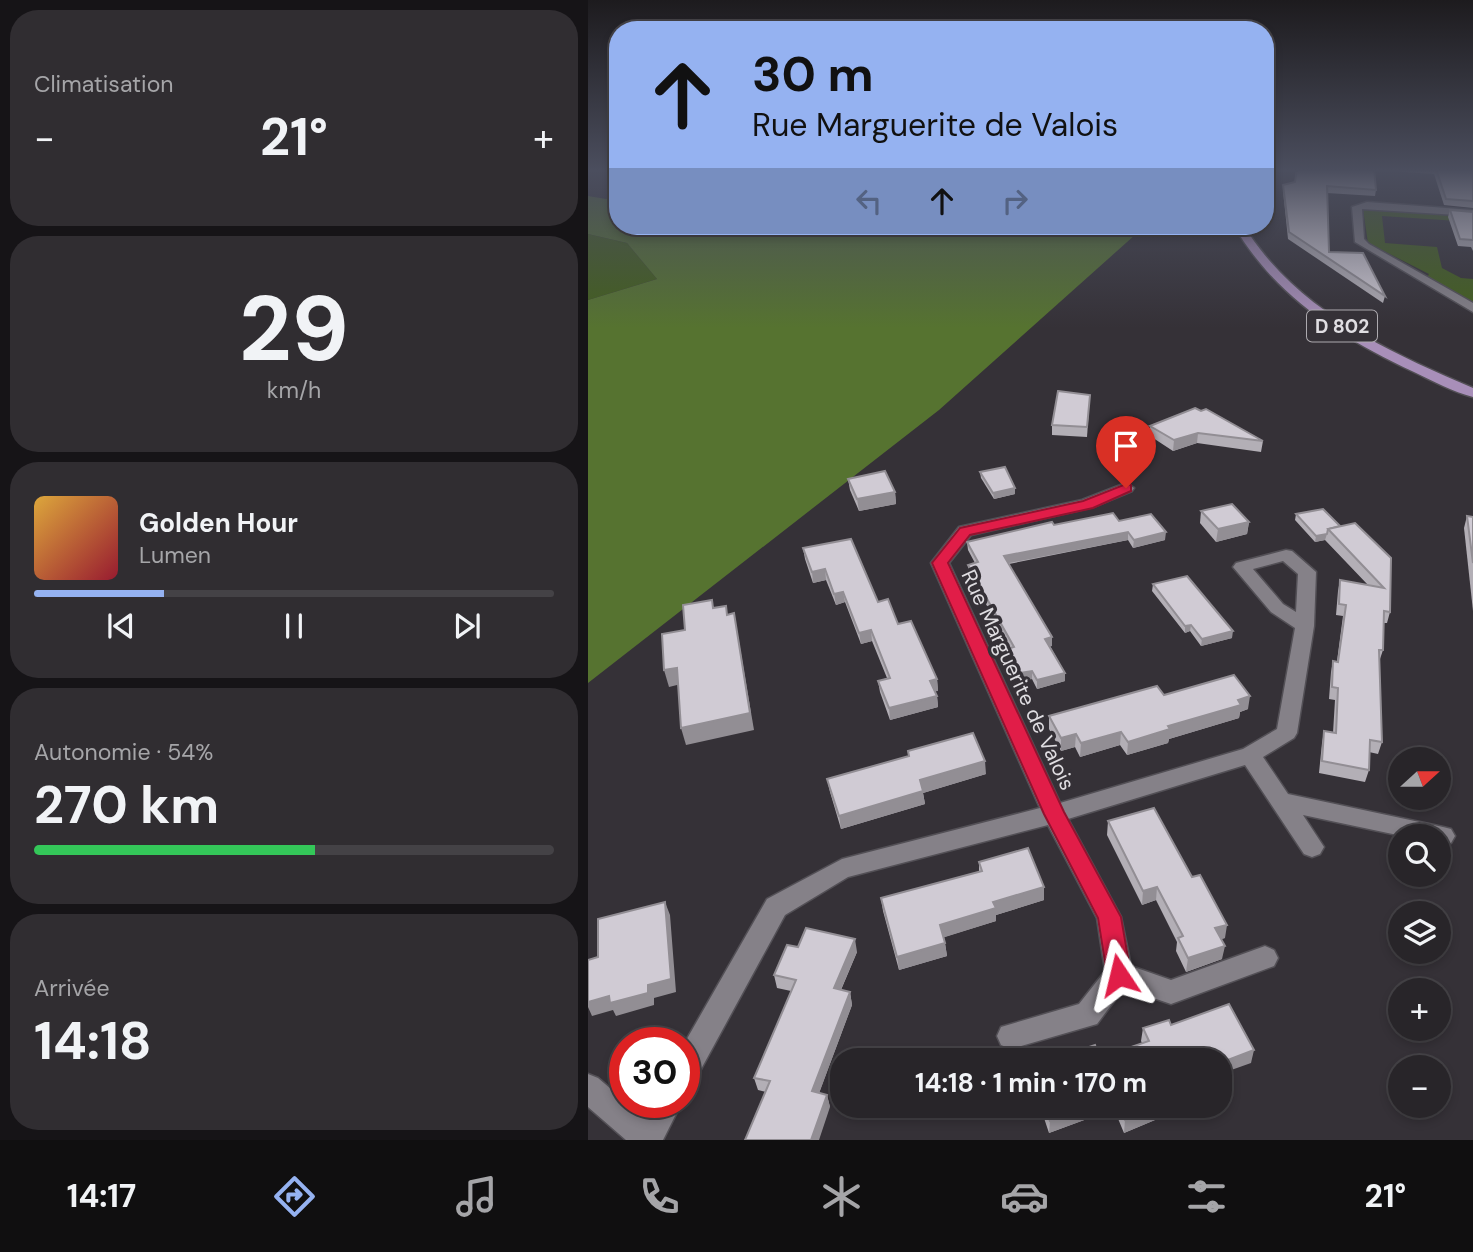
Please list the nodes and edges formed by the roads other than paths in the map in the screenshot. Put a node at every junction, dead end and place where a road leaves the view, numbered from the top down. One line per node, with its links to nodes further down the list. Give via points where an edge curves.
1 (1358, 222): 3 (street, via 1359,240 1365,246)
2 (1243, 235): 4 (main road, D 802, via 1275,275 1321,313)
3 (1473, 308)
4 (1473, 393)
5 (1126, 488): 9 (street, Rue Marguerite de Valois, via 1087,505 965,531 940,563)
6 (1305, 625): 7 (street, via 1287,733)
7 (1251, 755): 8 (street); 9 (street)
8 (1281, 801): 10 (street); 11 (street)
9 (1055, 814): 13 (street, via 1110,917); 15 (street, via 842,869 776,906)
10 (1388, 824)
11 (1312, 847)
12 (1265, 958): 13 (street, via 1171,992)
13 (1119, 975): 14 (street, via 1087,1015)
14 (1011, 1036)
15 (700, 1043)
16 (588, 1088): 18 (street)
17 (659, 1118): 18 (street)
18 (647, 1140)

